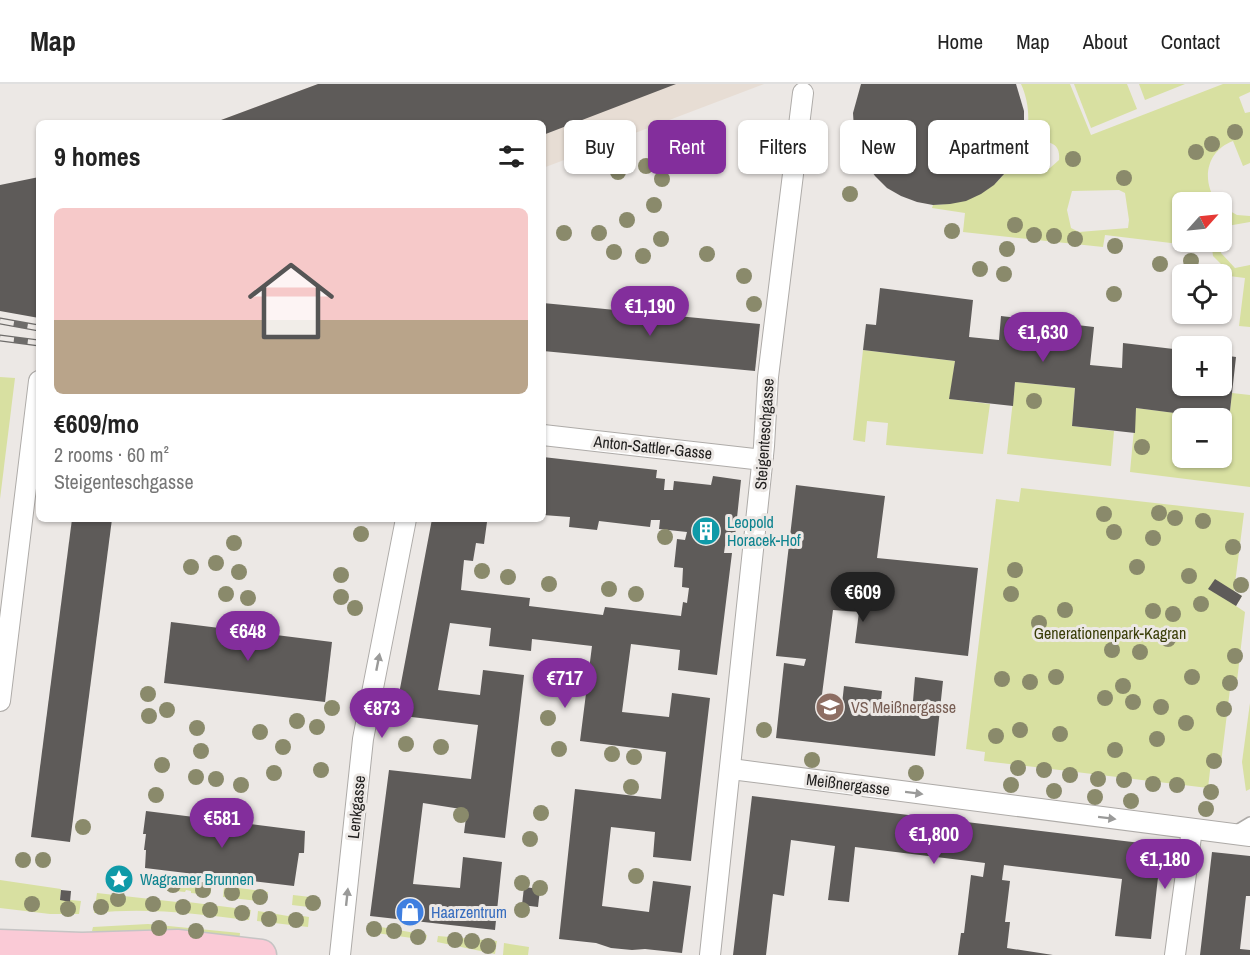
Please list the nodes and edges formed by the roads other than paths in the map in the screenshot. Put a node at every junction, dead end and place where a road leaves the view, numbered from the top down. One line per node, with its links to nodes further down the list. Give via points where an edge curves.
1 (803, 93): 4 (street, Steigenteschgasse, via 768,377)
2 (36, 406): 6 (street)
3 (546, 435): 4 (street, Anton-Sattler-Gasse)
4 (762, 460): 7 (street, Steigenteschgasse)
5 (405, 522): 14 (street, Lenkgasse, one-way to 5, via 363,739)
6 (0, 701)
7 (731, 769): 9 (street, Meißnergasse, one-way to 9); 15 (street, Steigenteschgasse)
8 (1250, 822): 10 (lane)
9 (1192, 829): 10 (street, Meißnergasse); 16 (street)
10 (1230, 833): 11 (street, Meißnergasse)
11 (1250, 836)
12 (0, 945): 13 (main road, via 177,945)
13 (261, 955)
14 (340, 955)
15 (710, 955)
16 (1175, 955)

